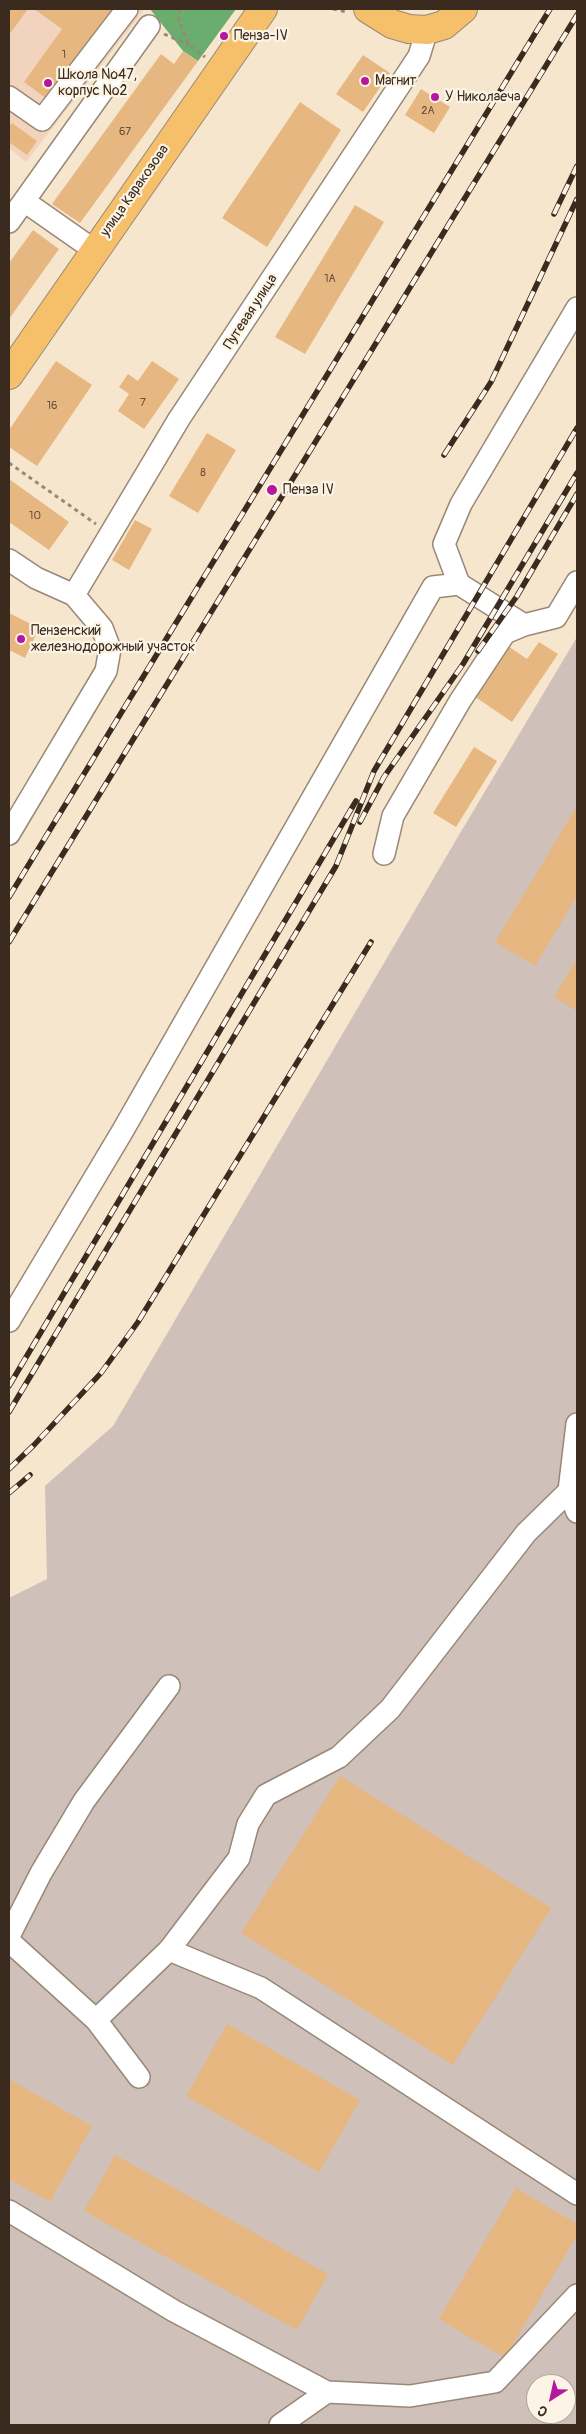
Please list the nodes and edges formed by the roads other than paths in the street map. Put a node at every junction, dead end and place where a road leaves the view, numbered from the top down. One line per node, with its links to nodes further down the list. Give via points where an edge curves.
1 (127, 9): 7 (street, via 42,120)
2 (263, 9): 10 (main road, улица Каракозова)
3 (368, 9): 6 (main road, via 392,24)
4 (463, 9): 6 (main road, via 444,24)
5 (149, 26): 8 (street)
6 (427, 30): 16 (street, Путевая улица, via 419,56 179,420)
7 (9, 97)
8 (24, 201): 9 (street); 10 (street)
9 (9, 222)
10 (94, 250): 12 (main road, улица Каракозова)
11 (577, 308): 15 (street, via 462,504 444,544)
12 (9, 375)
13 (9, 560): 16 (street, via 36,578)
14 (577, 582): 17 (street, via 556,617)
15 (459, 584): 17 (street); 20 (street, via 433,587 122,1132)
16 (74, 595): 18 (street, via 102,628 110,649 106,671)
17 (524, 625): 19 (street, via 505,633 460,701 393,816)
18 (9, 834)
19 (384, 854)
20 (9, 1321)
21 (577, 1424): 22 (street)
22 (569, 1491): 23 (street); 27 (street, via 526,1533 390,1709 339,1756 266,1795 248,1824 239,1858)
23 (577, 1512)
24 (169, 1686): 25 (street, via 84,1801 41,1873)
25 (9, 1936)
26 (9, 1941): 28 (street)
27 (169, 1950): 28 (street); 30 (street, via 262,1988)
28 (96, 2020): 29 (street)
29 (139, 2077)
30 (577, 2194)
31 (9, 2211): 33 (street, via 174,2311)
32 (577, 2295): 33 (street, via 495,2382 410,2396)
33 (327, 2392): 34 (street)
34 (280, 2425)

